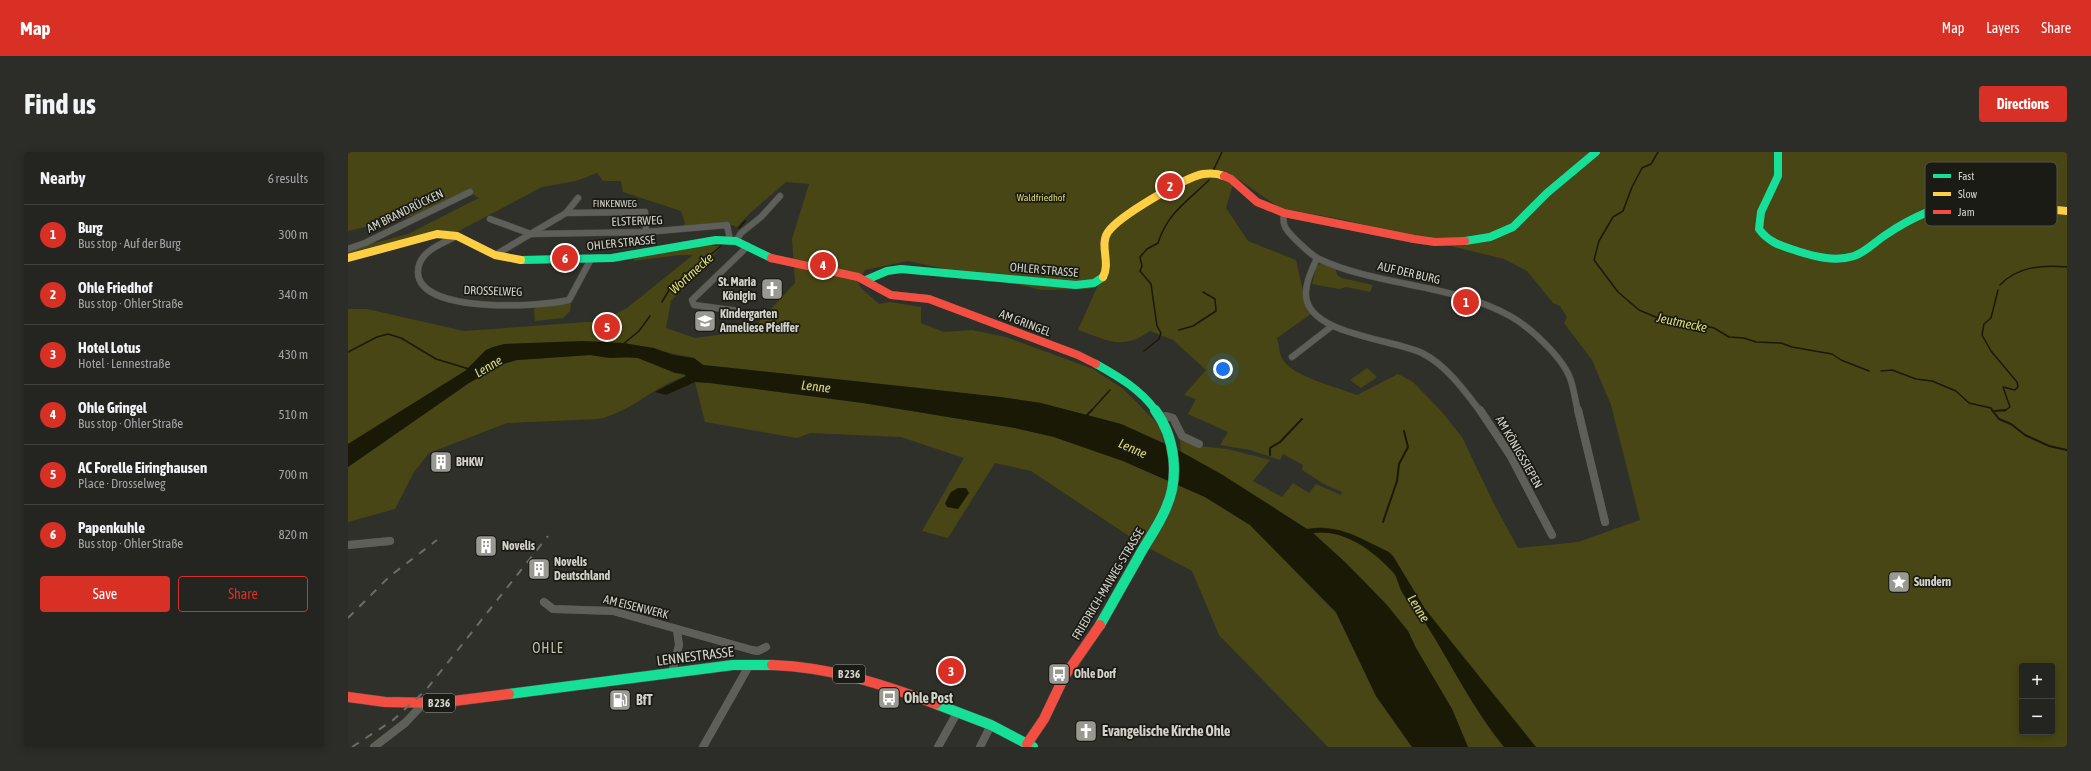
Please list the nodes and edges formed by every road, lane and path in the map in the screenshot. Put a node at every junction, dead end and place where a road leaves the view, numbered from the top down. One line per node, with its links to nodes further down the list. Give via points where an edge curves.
1 (1596, 152): 9 (street, via 1546,193 1513,227 1483,238 1456,242 1427,242)
2 (1778, 152): 10 (street, via 1778,176 1761,212 1759,229 1764,238 1774,244 1812,256 1836,259 1855,256 1902,223)
3 (470, 192): 17 (street, AM BRANDRÜCKEN)
4 (780, 196): 15 (street, via 761,217)
5 (578, 198): 8 (street)
6 (2057, 210): 7 (street)
7 (2067, 211)
8 (566, 213): 12 (street, FINKENWEG, via 645,212); 13 (street)
9 (1284, 213): 20 (street, AUF DER BURG, via 1283,221 1287,230); 22 (street, OHLER STRASSE, via 1257,202 1224,176 1201,174 1183,181 1110,228 1103,242 1105,274 1092,284 1076,286 901,269 887,271)
10 (1925, 214)
11 (490, 218): 13 (street)
12 (646, 232): 13 (street, ELSTERWEG); 15 (street, ELSTERWEG, via 727,225)
13 (531, 234): 18 (street)
14 (457, 236): 18 (street, OHLER STRASSE); 19 (street, OHLER STRASSE, via 446,234 421,237); 21 (street, DROSSELWEG, via 430,251 416,267 418,280 426,291 441,298 466,303 500,305 565,302 569,300)
15 (733, 240): 16 (street, OHLER STRASSE); 21 (street, OHLER STRASSE, via 716,240 637,255)
16 (748, 246): 22 (street, OHLER STRASSE, via 774,260); 23 (street, via 692,300 694,305)
17 (348, 249)
18 (495, 254): 21 (street, OHLER STRASSE, via 537,261)
19 (348, 258)
20 (1317, 258): 24 (street, AM KÖNIGSSIEPEN, via 1305,289 1310,307); 29 (street, AUF DER BURG, via 1352,271 1484,304 1511,316 1542,341 1559,358 1570,378)
21 (591, 259)
22 (866, 280): 26 (street, AM GRINGEL, via 886,294 929,299 1078,355 1123,379 1141,394)
23 (739, 311)
24 (1332, 326): 25 (street); 30 (street, AM KÖNIGSSIEPEN, via 1401,344 1423,353 1444,369 1471,397 1495,429)
25 (1292, 357)
26 (1161, 417): 27 (street, AM GRINGEL); 28 (street, via 1173,418 1177,421 1182,436)
27 (1167, 427): 42 (street, FRIEDRICH-MAIWEG-STRASSE, via 1175,454 1176,471 1171,495 1163,515 1099,626 1064,677)
28 (1199, 444)
29 (1605, 522)
30 (1552, 535)
31 (390, 541): 32 (street)
32 (348, 545)
33 (544, 602): 34 (street, AM EISENWERK, via 553,609 613,611)
34 (677, 630): 35 (street, AM EISENWERK, via 752,650); 37 (street, AM EISENWERK, via 679,645)
35 (766, 648)
36 (750, 664): 37 (street, LENNESTRASSE / B 236); 40 (street, LENNESTRASSE / B 236, via 793,664 839,672 900,690); 44 (street)
37 (672, 672): 39 (street, LENNESTRASSE / B 236)
38 (348, 697): 39 (street, LENNESTRASSE / B 236)
39 (423, 704): 43 (street, via 405,723)
40 (958, 712): 41 (street, LENNESTRASSE / B 236); 45 (street)
41 (991, 725): 42 (street, LENNESTRASSE / B 236); 46 (street)
42 (1030, 745)
43 (374, 747)
44 (703, 747)
45 (938, 747)
46 (980, 747)

